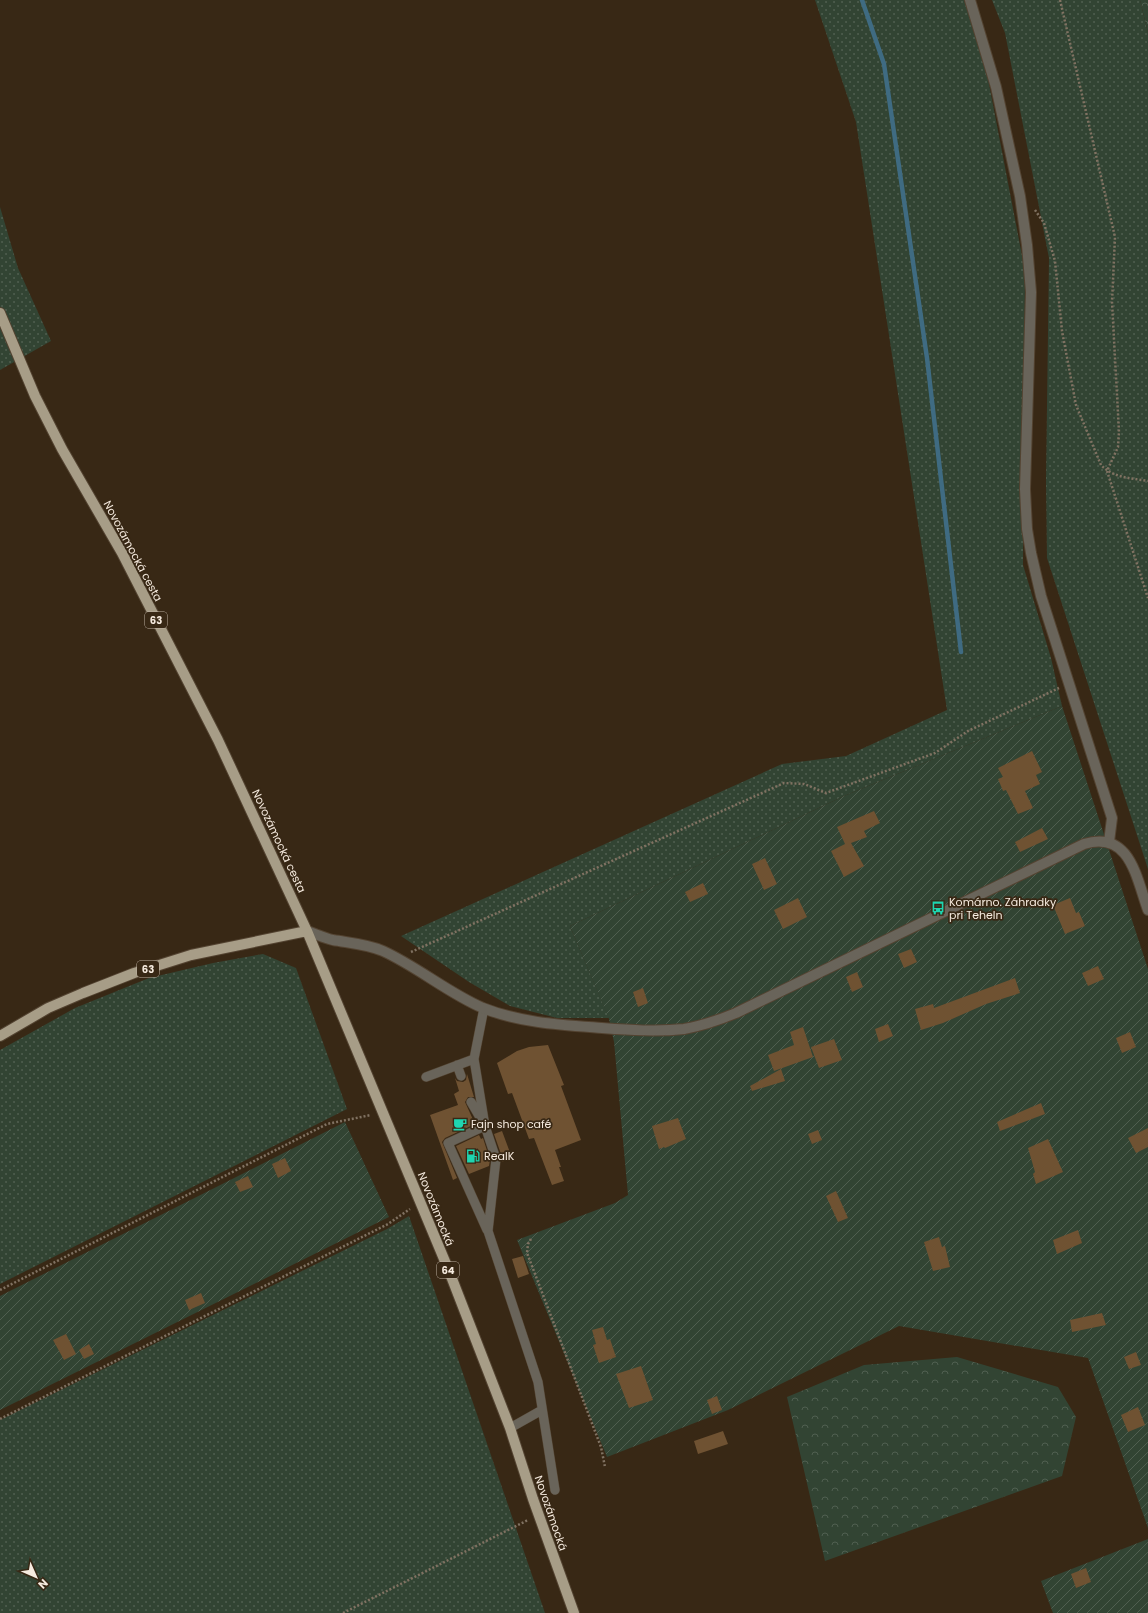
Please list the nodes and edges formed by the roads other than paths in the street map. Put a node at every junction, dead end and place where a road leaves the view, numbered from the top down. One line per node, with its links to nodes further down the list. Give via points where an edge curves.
1 (970, 0): 3 (street, via 996,87 1028,245 1031,292 1025,458 1027,528 1036,577 1112,818)
2 (0, 313): 5 (main road, Novozámocká cesta / 63, via 35,396 62,449 122,553 214,733)
3 (1109, 842): 4 (street, via 1122,849 1127,856); 6 (street, via 1094,841 1084,844 736,1013 700,1026 666,1030 626,1030 521,1019)
4 (1148, 910)
5 (307, 931): 6 (street, via 332,940 368,946 399,959 450,991); 7 (main road, 63, via 191,955 134,973 48,1008); 16 (main road, Novozámocká / 64, via 384,1112)
6 (484, 1008): 8 (lane)
7 (0, 1036)
8 (474, 1059): 9 (lane); 13 (lane)
9 (457, 1065): 10 (lane); 11 (lane)
10 (461, 1076)
11 (426, 1077)
12 (471, 1102): 13 (lane)
13 (485, 1126): 14 (lane, via 496,1159); 14 (lane, via 448,1143)
14 (488, 1231): 15 (lane, via 538,1382)
15 (542, 1410): 16 (lane); 17 (lane)
16 (510, 1428): 18 (main road, Novozámocká / 64)
17 (555, 1490)
18 (574, 1613)

